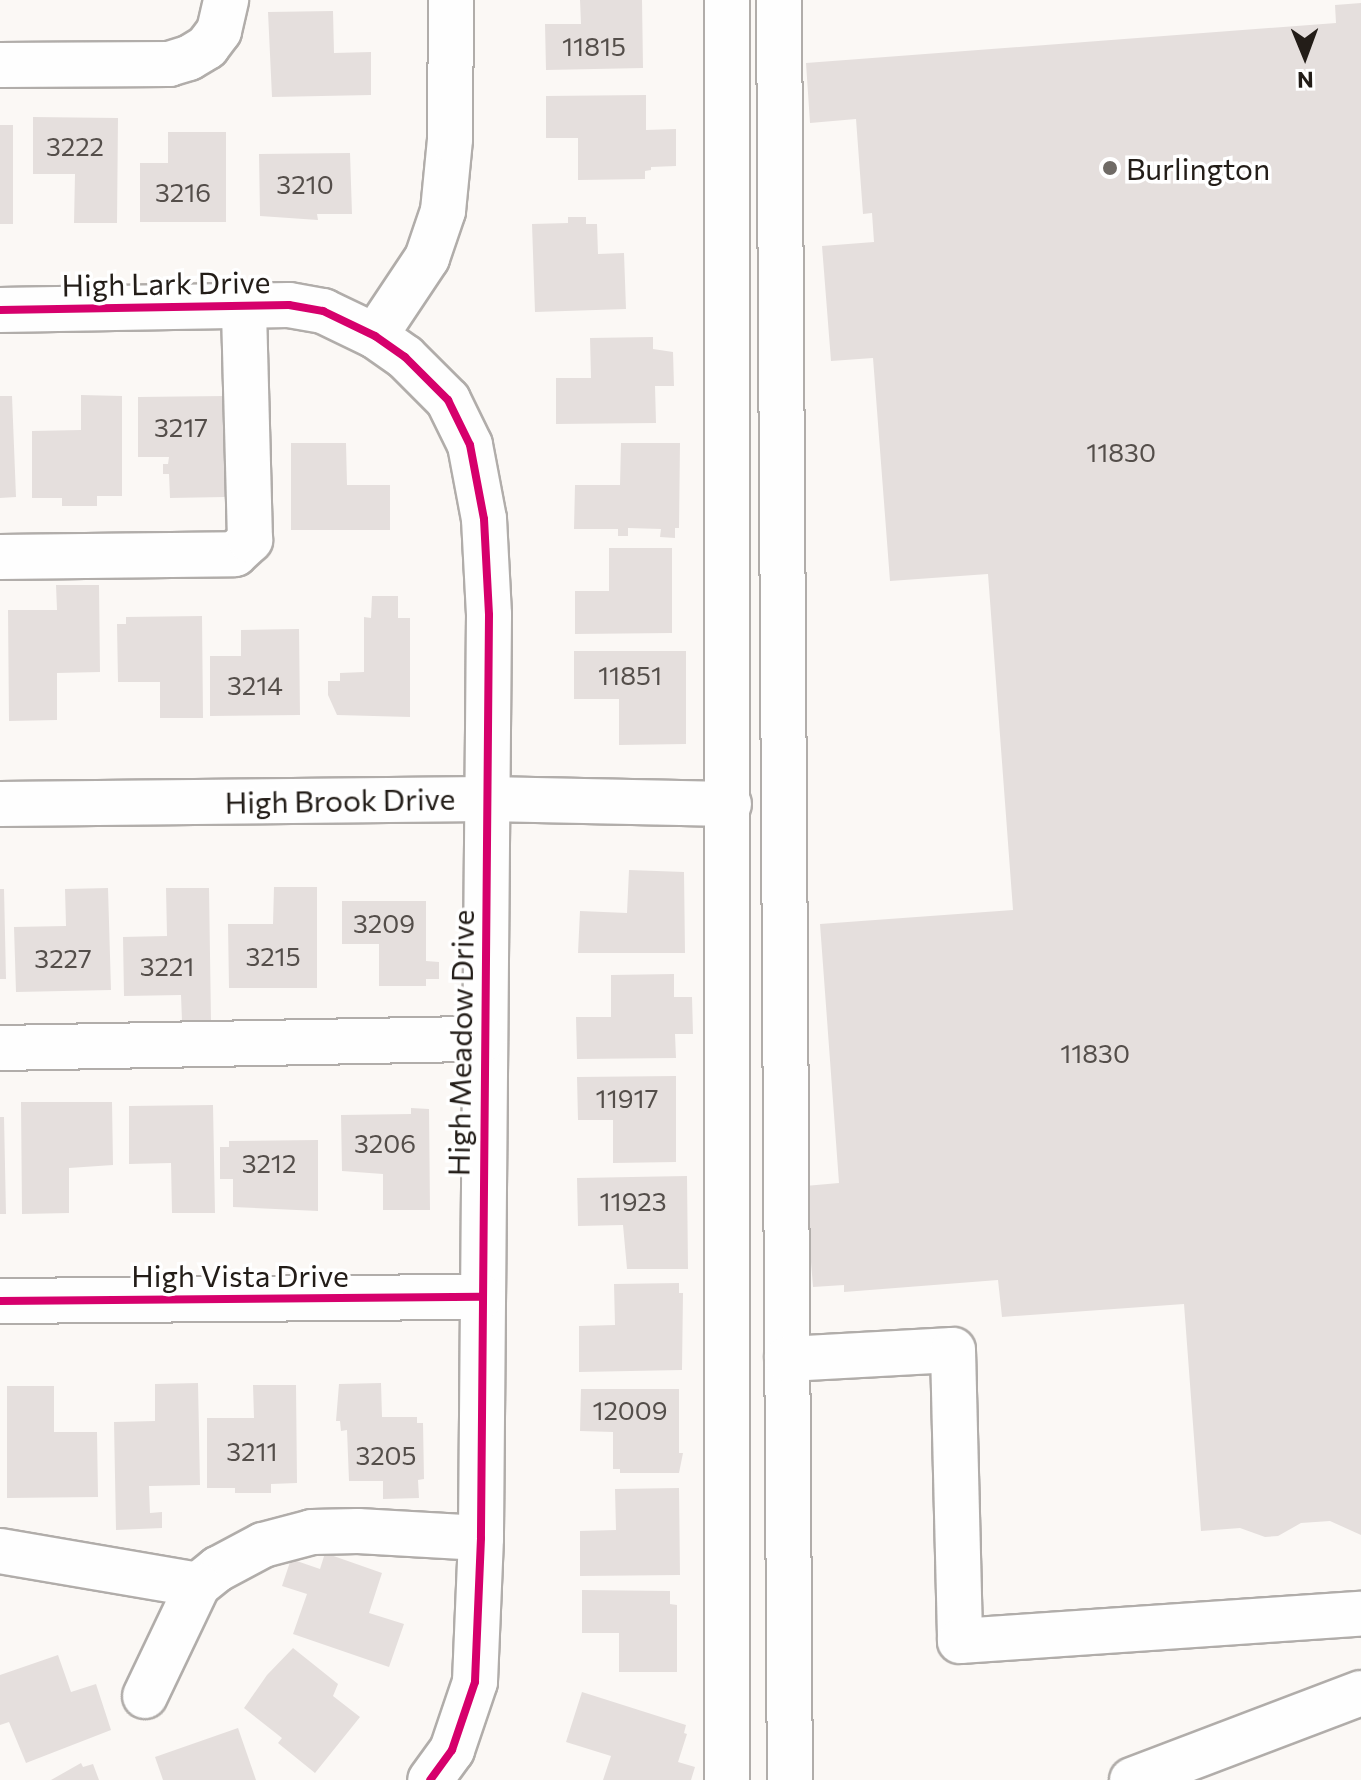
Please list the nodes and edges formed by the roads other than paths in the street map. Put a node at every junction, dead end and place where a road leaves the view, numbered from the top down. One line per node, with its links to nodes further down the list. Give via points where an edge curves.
1 (226, 0): 5 (street, via 219,31 207,47 169,64)
2 (451, 0): 8 (street, via 450,139 443,211 427,258)
3 (727, 0): 12 (street)
4 (779, 0): 17 (street)
5 (0, 65)
6 (244, 306): 7 (street, High Lark Drive); 8 (street, High Lark Drive, via 323,311); 9 (street, via 250,540 235,554)
7 (0, 310)
8 (375, 336): 10 (street, High Meadow Drive, via 437,386 470,445 484,519 489,615)
9 (0, 557)
10 (486, 799): 11 (street, High Brook Drive); 12 (street, High Brook Drive); 13 (street, High Meadow Drive)
11 (0, 804)
12 (729, 804): 25 (street)
13 (484, 1039): 14 (street); 15 (street, High Meadow Drive)
14 (0, 1048)
15 (481, 1297): 16 (street, High Vista Drive); 18 (street, High Meadow Drive)
16 (0, 1301)
17 (787, 1359): 21 (street, via 953,1350 960,1641); 26 (street)
18 (481, 1538): 20 (street, via 312,1532 263,1545); 24 (street, High Meadow Drive, via 475,1682 452,1750)
19 (0, 1551): 20 (street)
20 (198, 1585): 23 (street)
21 (1361, 1614)
22 (1361, 1693): 27 (street)
23 (145, 1696)
24 (430, 1780)
25 (727, 1780)
26 (790, 1780)
27 (1132, 1780)

